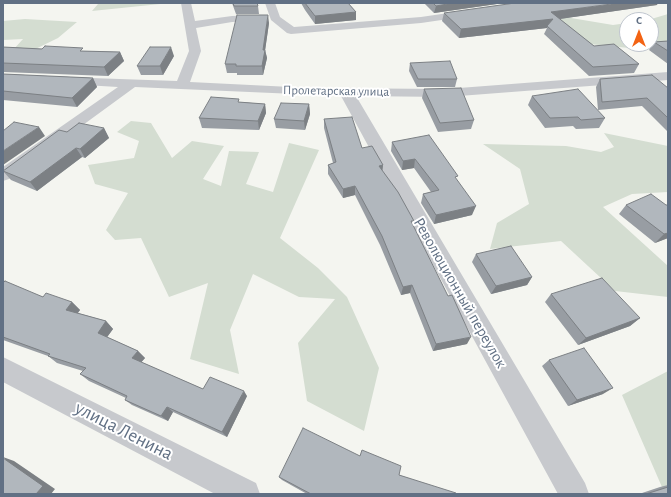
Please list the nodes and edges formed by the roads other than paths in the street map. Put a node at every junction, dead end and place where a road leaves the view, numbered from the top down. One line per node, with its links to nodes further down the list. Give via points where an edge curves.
1 (186, 3): 5 (street)
2 (270, 3): 4 (street)
3 (482, 11): 4 (street, via 421,20 291,31)
4 (275, 18): 5 (street, via 232,19)
5 (191, 25): 10 (street, via 195,51)
6 (668, 76): 7 (street, Пролетарская улица)
7 (652, 77): 11 (street); 12 (street, Пролетарская улица, via 446,93)
8 (56, 80): 9 (street, Пролетарская улица)
9 (132, 83): 10 (street, Пролетарская улица); 13 (street)
10 (182, 86): 12 (street, Пролетарская улица)
11 (668, 91)
12 (346, 92): 16 (street, Революционный переулок)
13 (3, 175)
14 (3, 369): 15 (street, улица Ленина)
15 (244, 494)
16 (574, 494)

